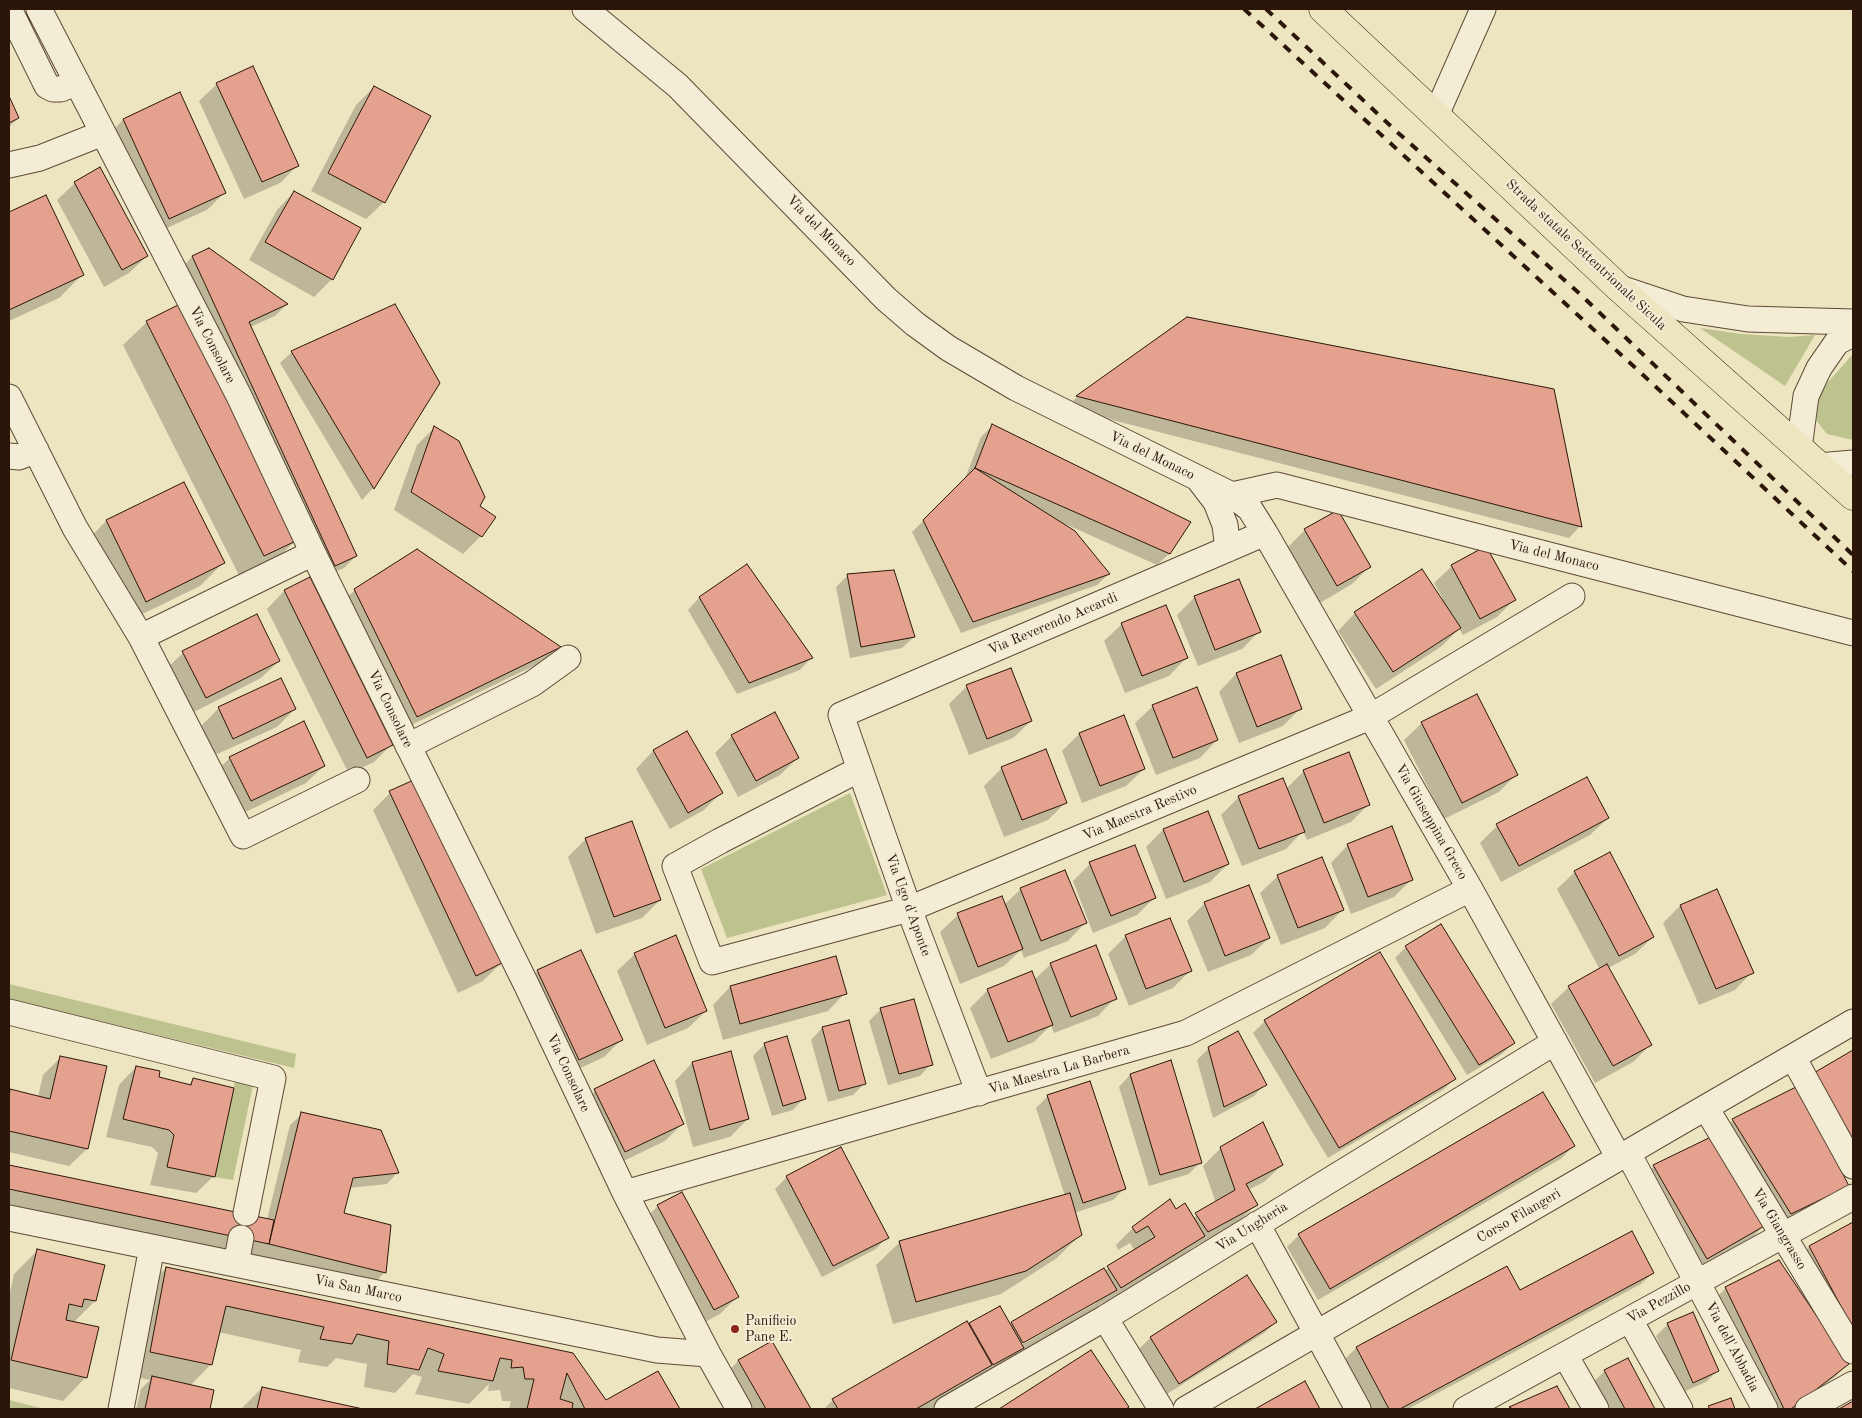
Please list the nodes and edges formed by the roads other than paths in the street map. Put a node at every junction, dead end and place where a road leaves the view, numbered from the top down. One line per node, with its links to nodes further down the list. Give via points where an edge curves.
1 (9, 9): 6 (street, via 47,86 61,89)
2 (39, 9): 6 (street, Via Consolare)
3 (584, 9): 18 (street, Via del Monaco, via 678,86 886,299 915,324 948,348 1016,388)
4 (1323, 9): 7 (main road, Strada statale Settentrionale Sicula)
5 (1483, 9): 7 (street)
6 (77, 82): 8 (street, Via Consolare)
7 (1436, 115): 10 (main road, Strada statale Settentrionale Sicula)
8 (103, 133): 9 (street, via 40,158); 23 (street, Via Consolare, via 238,394)
9 (9, 165)
10 (1618, 287): 11 (street, via 1683,309 1748,319); 16 (main road, Strada statale Settentrionale Sicula)
11 (1853, 322)
12 (1853, 334): 16 (street, via 1837,342 1819,368 1806,396)
13 (9, 397): 14 (street)
14 (36, 450): 15 (street, via 19,457); 26 (street, via 75,528)
15 (9, 456)
16 (1809, 457): 17 (street); 20 (main road, Strada statale Settentrionale Sicula)
17 (1853, 463)
18 (1198, 479): 19 (street, Via del Monaco); 22 (street, via 1216,502 1226,525)
19 (1232, 495): 21 (street, Via Giuseppina Greco, via 1250,509); 25 (street, Via del Monaco, via 1277,485)
20 (1853, 496)
21 (1265, 533): 22 (street, Via Reverendo Accardi); 29 (street, Via Giuseppina Greco)
22 (1228, 549): 28 (street, Via Reverendo Accardi)
23 (313, 553): 26 (street); 30 (street, Via Consolare)
24 (1572, 596): 29 (street, Via Maestra Restivo)
25 (1853, 633)
26 (141, 637): 32 (street, via 243,836)
27 (568, 658): 30 (street, via 532,684)
28 (841, 715): 31 (street, Via Ugo d'Aponte)
29 (1370, 717): 33 (street, Via Giuseppina Greco); 34 (street, Via Maestra Restivo)
30 (408, 746): 43 (street, Via Consolare)
31 (860, 769): 34 (street, Via Ugo d'Aponte); 34 (street, Via Maestra Restivo, via 675,866 712,962)
32 (357, 780)
33 (1470, 889): 37 (street, Via Giuseppina Greco); 39 (street, Via Maestra La Barbera, via 1186,1033)
34 (909, 909): 39 (street, Via Ugo d'Aponte)
35 (9, 1012): 45 (street, via 273,1078)
36 (1853, 1022): 38 (street, Corso Filangeri)
37 (1555, 1042): 41 (street, Via Giuseppina Greco); 47 (street, Via Ungheria)
38 (1793, 1057): 40 (street, Corso Filangeri); 42 (street)
39 (979, 1093): 43 (street, Via Maestra La Barbera)
40 (1706, 1108): 41 (street, Corso Filangeri); 48 (street, Via Giangrasso)
41 (1624, 1155): 52 (street, Via dell'Abbadia); 55 (street, Corso Filangeri)
42 (1853, 1166)
43 (625, 1193): 57 (street, Via Consolare)
44 (1853, 1197): 48 (street, Via Pezzillo)
45 (246, 1213)
46 (9, 1218): 50 (street, Via San Marco)
47 (1257, 1224): 53 (street, Via Ungheria); 55 (street)
48 (1783, 1236): 52 (street, Via Pezzillo); 56 (street, Via Giangrasso)
49 (241, 1238): 51 (street)
50 (152, 1247): 51 (street, Via San Marco); 60 (street)
51 (236, 1264): 57 (street, Via San Marco, via 657,1350)
52 (1698, 1282): 54 (street, Via Pezzillo); 69 (street, Via dell'Abbadia)
53 (1105, 1318): 62 (street, Via Ungheria); 63 (street)
54 (1630, 1320): 58 (street, Via Pezzillo); 68 (street)
55 (1316, 1333): 64 (street, Corso Filangeri); 65 (street)
56 (1853, 1351)
57 (708, 1354): 61 (street, Via Consolare)
58 (1565, 1355): 66 (street, Via Pezzillo); 67 (street)
59 (1853, 1384): 70 (street)
60 (121, 1409)
61 (739, 1409)
62 (947, 1409)
63 (1161, 1409)
64 (1186, 1409)
65 (1358, 1409)
66 (1466, 1409)
67 (1596, 1409)
68 (1680, 1409)
69 (1765, 1409)
70 (1808, 1409)

